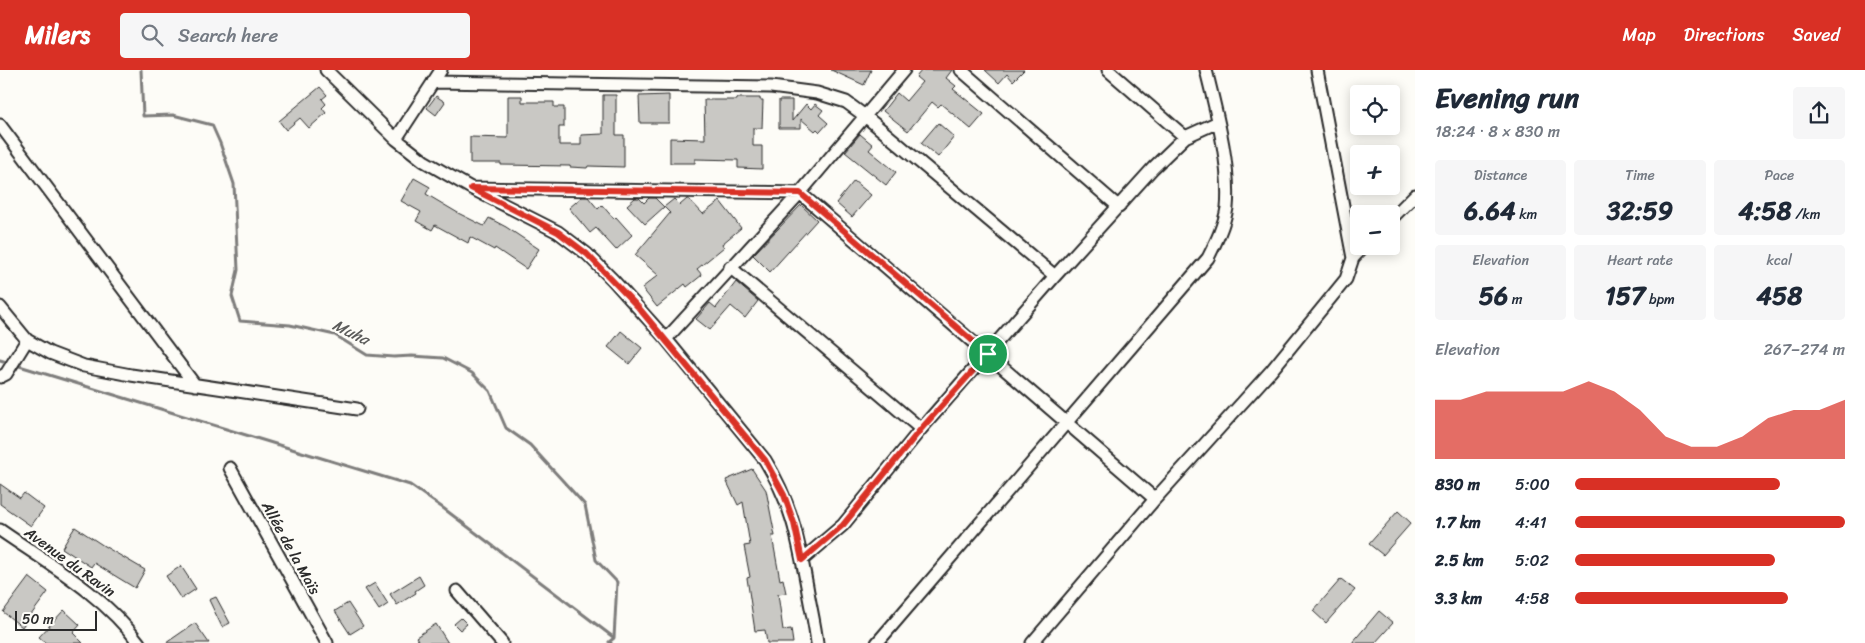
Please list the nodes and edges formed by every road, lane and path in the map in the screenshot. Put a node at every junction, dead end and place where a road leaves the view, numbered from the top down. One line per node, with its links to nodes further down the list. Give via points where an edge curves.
1 (326, 70): 13 (street)
2 (441, 70): 8 (street)
3 (904, 70): 9 (street)
4 (961, 70): 17 (street)
5 (1108, 70): 12 (street)
6 (1206, 70): 10 (street)
7 (1317, 70): 20 (street)
8 (433, 82): 9 (street, via 771,87 817,93 846,102); 13 (street)
9 (865, 116): 15 (street); 22 (street)
10 (1218, 122): 12 (street); 30 (street, via 1226,173 1226,208 1219,236 1208,258)
11 (0, 125): 28 (street)
12 (1185, 137): 17 (street)
13 (396, 139): 14 (street)
14 (471, 188): 15 (street); 24 (street, via 558,232 587,254)
15 (800, 193): 21 (street); 26 (street)
16 (1415, 195): 18 (street)
17 (1119, 207): 22 (street)
18 (1400, 210)
19 (1356, 255): 20 (street)
20 (1353, 258): 33 (street, via 1346,279 1271,371)
21 (730, 268): 24 (street); 31 (street)
22 (1055, 276): 26 (street)
23 (0, 307): 25 (street)
24 (666, 339): 35 (street, via 775,476 794,523)
25 (27, 340): 27 (street); 28 (street, via 84,366)
26 (988, 354): 30 (street); 31 (street)
27 (3, 376)
28 (194, 385): 29 (street)
29 (357, 409)
30 (1066, 421): 33 (street); 42 (street)
31 (921, 429): 35 (street, via 843,525)
32 (230, 468): 39 (street, Allée de la Maïs)
33 (1155, 499): 43 (street)
34 (0, 530): 38 (street, Avenue du Ravin, via 100,600)
35 (802, 560): 37 (street)
36 (457, 591): 40 (street)
37 (817, 641): 41 (street)
38 (139, 643)
39 (327, 643)
40 (502, 643)
41 (828, 643)
42 (877, 643)
43 (1032, 643)

